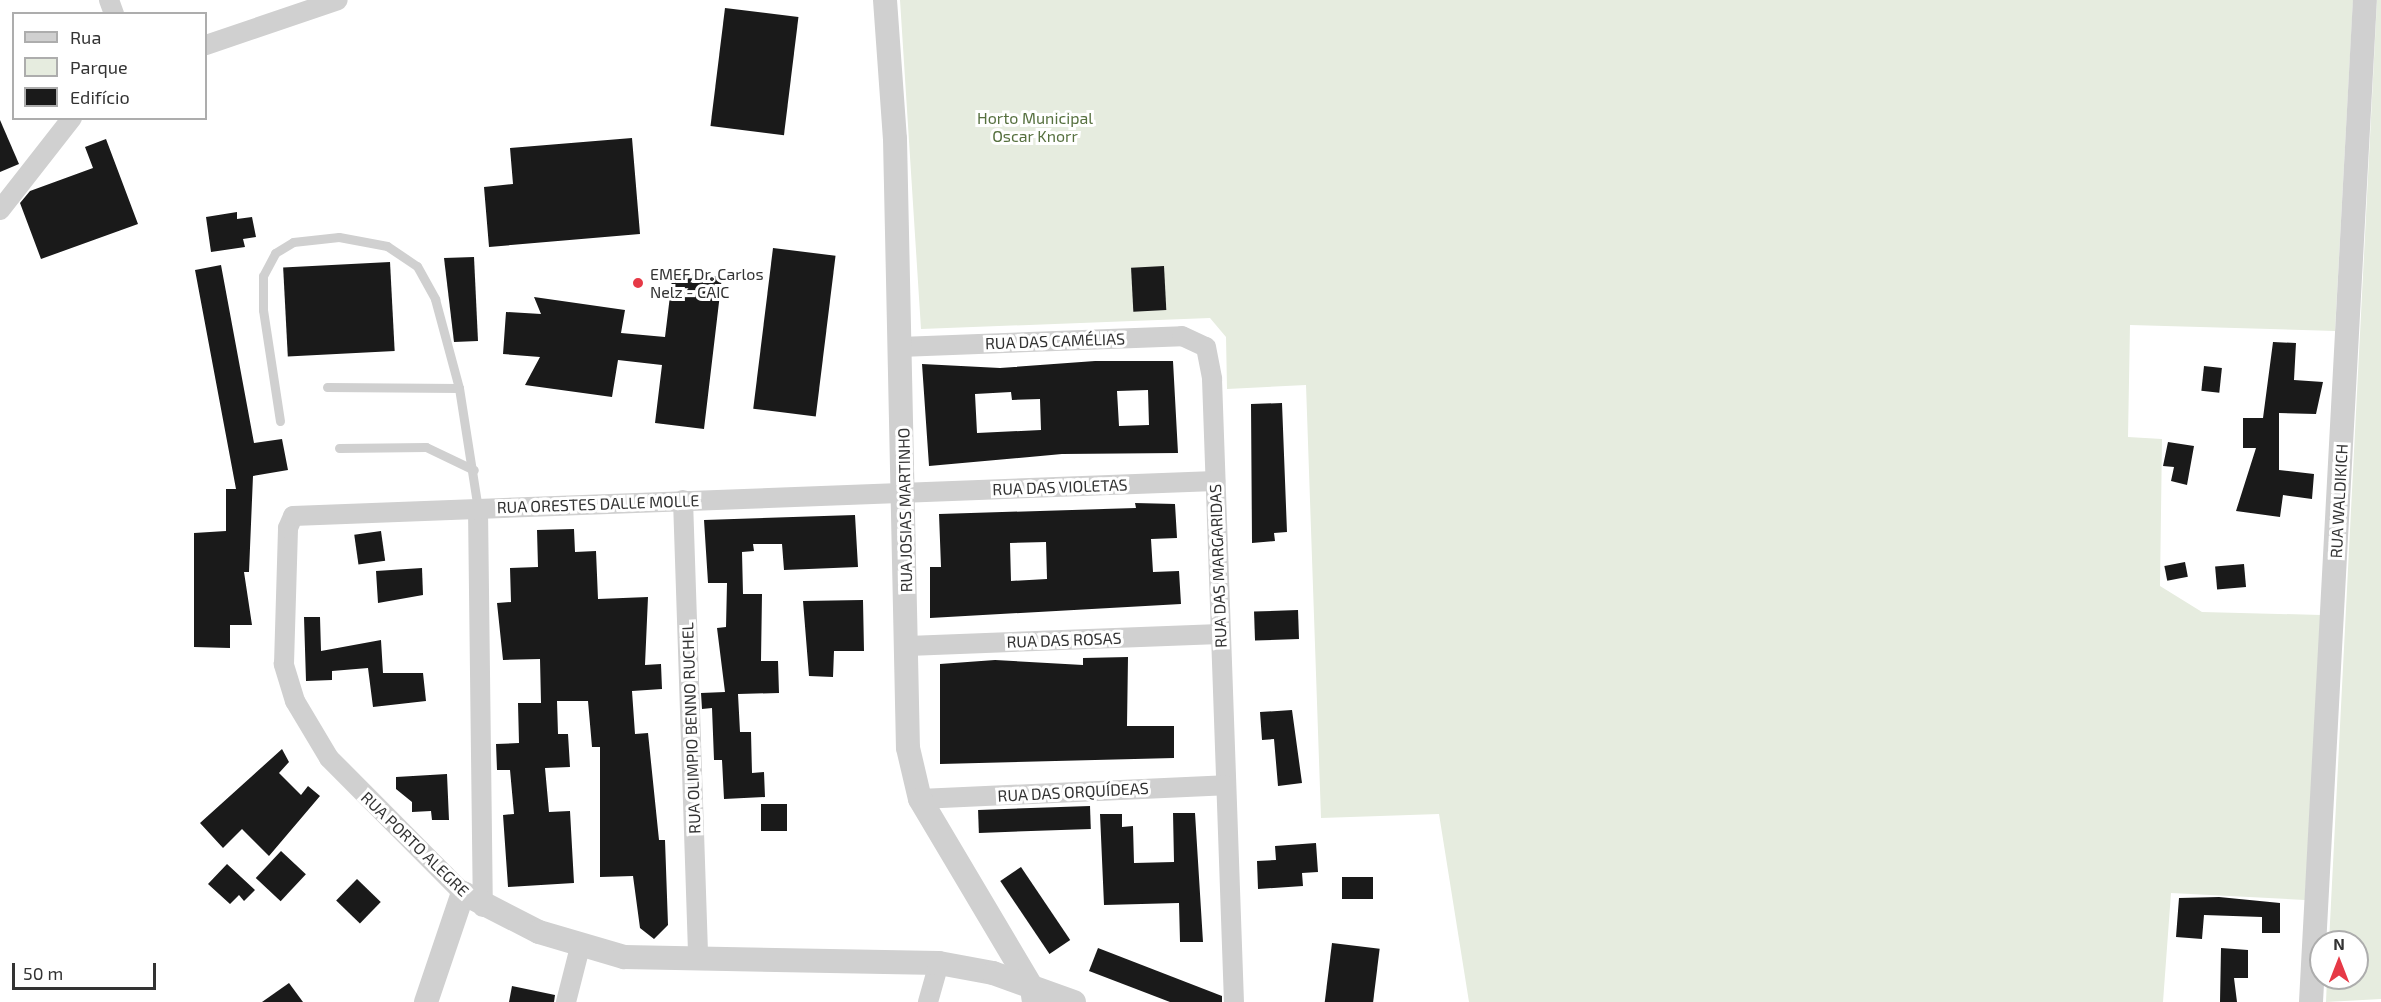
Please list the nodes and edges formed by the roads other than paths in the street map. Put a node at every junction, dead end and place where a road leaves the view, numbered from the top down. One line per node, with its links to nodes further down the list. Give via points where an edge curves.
1 (338, 0): 4 (street)
2 (885, 0): 7 (street, RUA JOSIAS MARTINHO)
3 (2365, 0): 34 (street, RUA WALDIKICH)
4 (207, 45)
5 (70, 120): 6 (street)
6 (0, 210)
7 (900, 346): 8 (street, RUA DAS CAMÉLIAS, via 1182,336); 15 (street, RUA JOSIAS MARTINHO)
8 (1206, 347): 14 (street, RUA DAS MARGARIDAS)
9 (327, 387): 10 (lane)
10 (459, 388): 11 (lane, via 435,299 417,266 387,246 339,237 293,243 275,253 263,276 263,310); 13 (lane)
11 (280, 421)
12 (339, 448): 13 (lane, via 426,447)
13 (474, 470): 17 (lane)
14 (1215, 481): 15 (street, RUA DAS VIOLETAS); 19 (street, RUA DAS MARGARIDAS)
15 (905, 493): 16 (street, RUA ORESTES DALLE MOLLE); 20 (street, RUA JOSIAS MARTINHO)
16 (683, 501): 17 (street, RUA ORESTES DALLE MOLLE); 26 (street, RUA OLIMPIO BENNO RUCHEL)
17 (478, 509): 18 (street, RUA ORESTES DALLE MOLLE); 24 (street)
18 (293, 516): 23 (street, RUA PORTO ALEGRE, via 288,528 285,664 296,700 328,758)
19 (1220, 634): 20 (street, RUA DAS ROSAS); 21 (street, RUA DAS MARGARIDAS)
20 (908, 646): 22 (street, RUA JOSIAS MARTINHO, via 908,748)
21 (1225, 785): 22 (street, RUA DAS ORQUÍDEAS); 33 (street, RUA DAS MARGARIDAS)
22 (920, 799): 28 (street, RUA JOSIAS MARTINHO)
23 (463, 893): 24 (street, RUA PORTO ALEGRE); 29 (street)
24 (483, 907): 25 (street, RUA PORTO ALEGRE)
25 (580, 947): 26 (street, RUA PORTO ALEGRE, via 624,957); 30 (street)
26 (698, 956): 27 (street, RUA PORTO ALEGRE)
27 (939, 963): 28 (street, RUA PORTO ALEGRE, via 993,973); 31 (street)
28 (1033, 995): 32 (street, RUA PORTO ALEGRE)
29 (426, 1002)
30 (566, 1002)
31 (928, 1002)
32 (1074, 1002)
33 (1234, 1002)
34 (2311, 1002)

